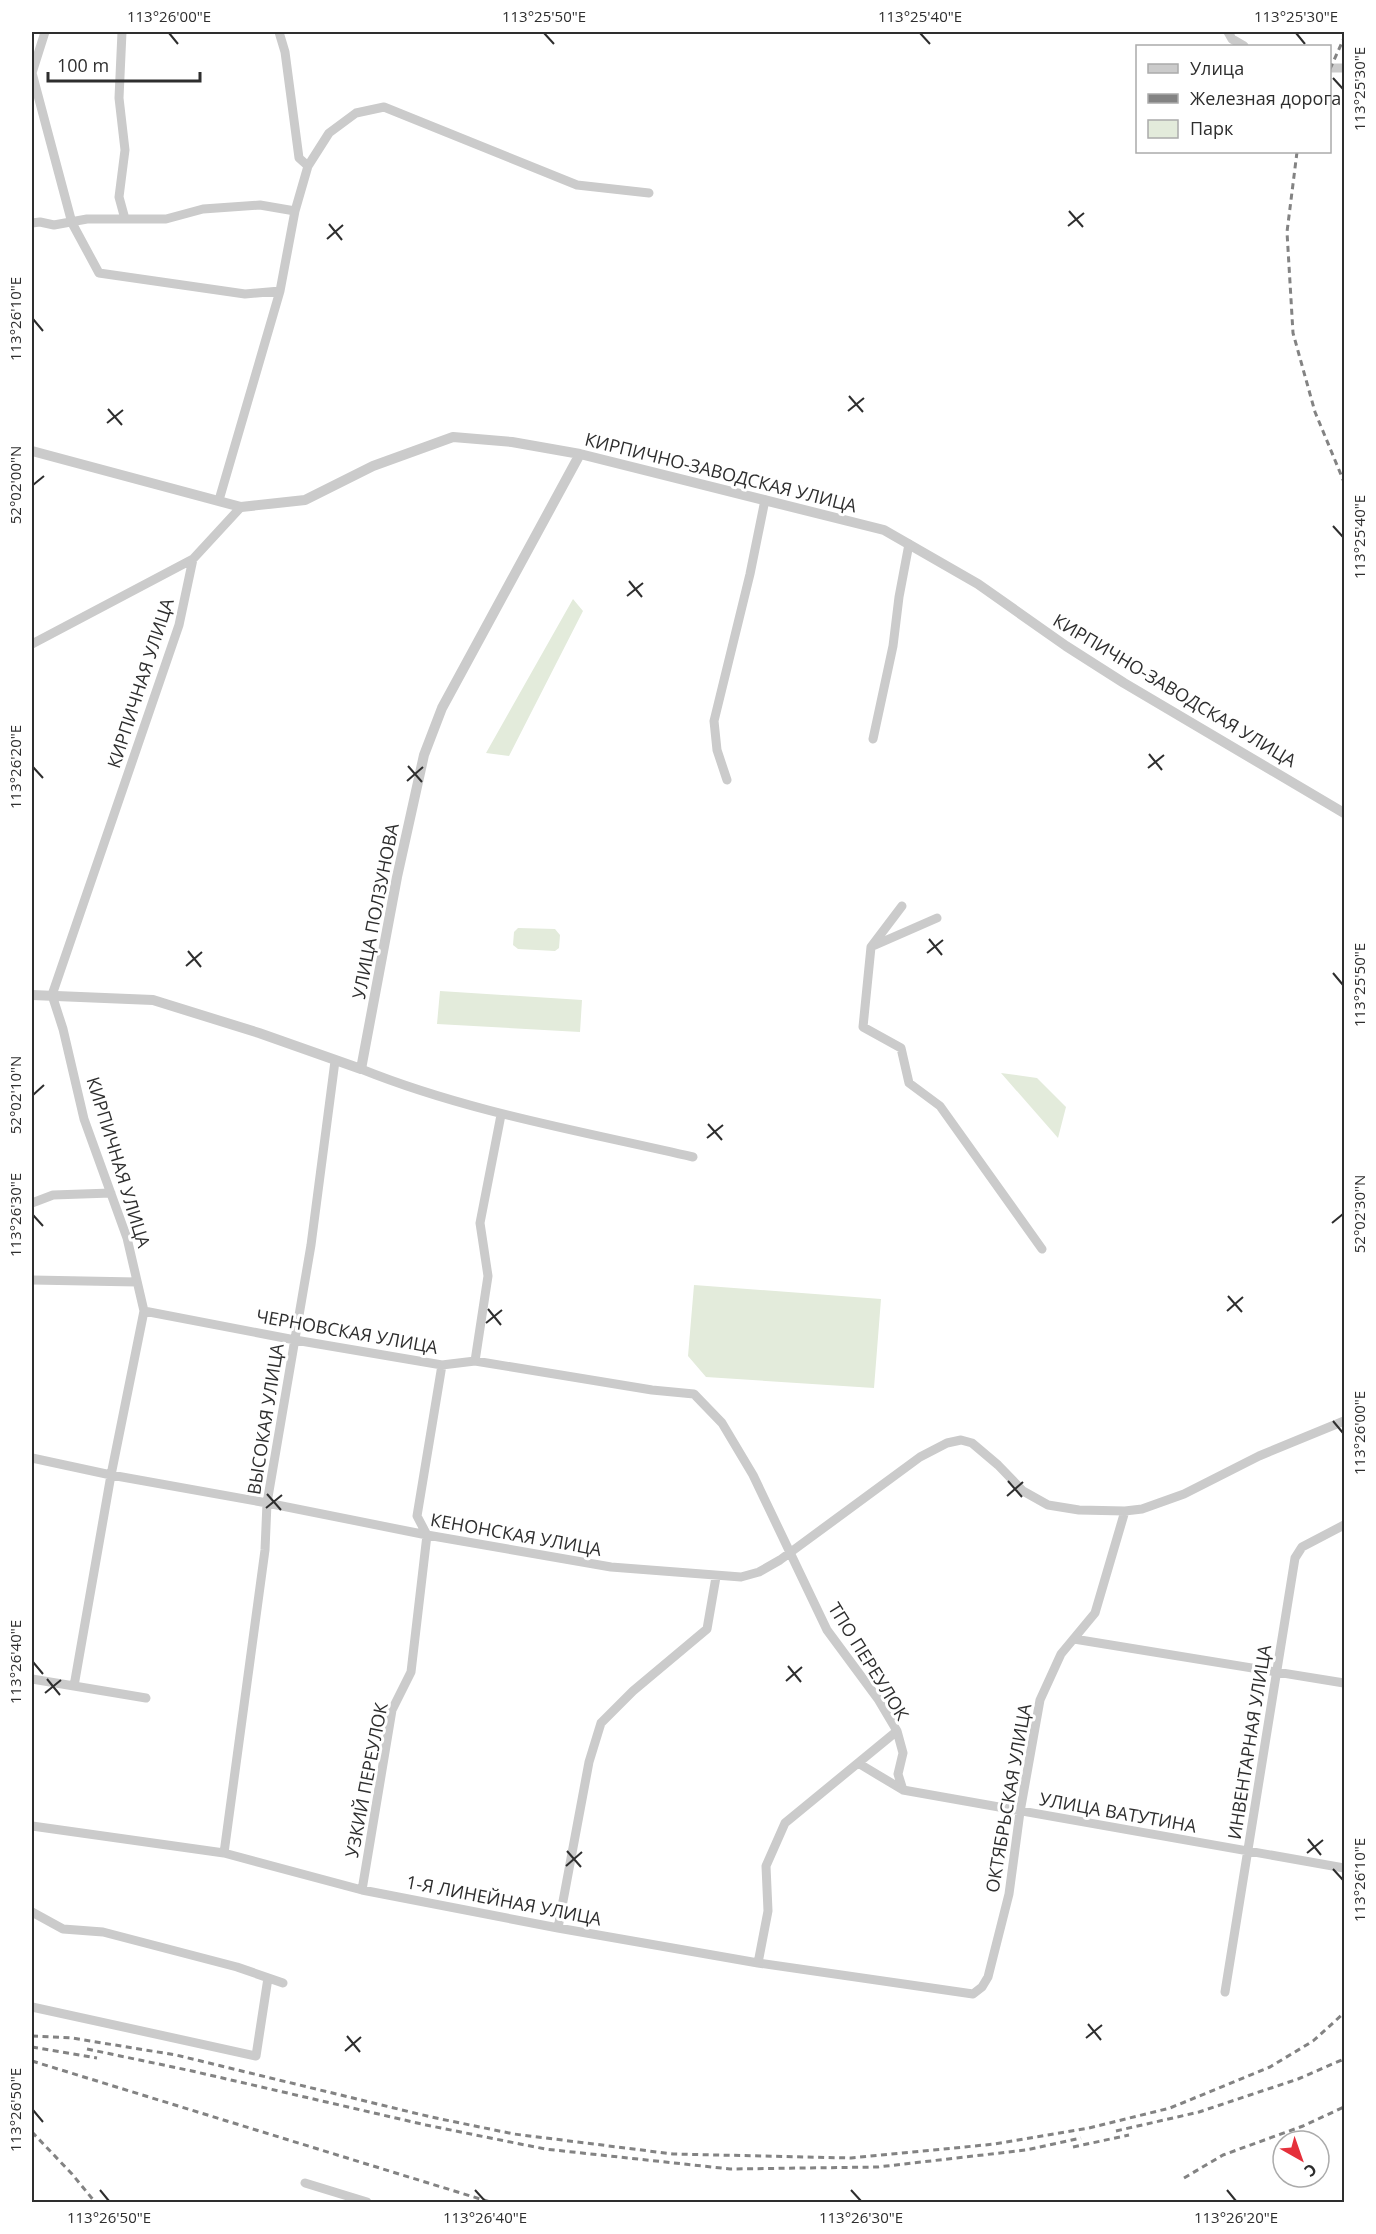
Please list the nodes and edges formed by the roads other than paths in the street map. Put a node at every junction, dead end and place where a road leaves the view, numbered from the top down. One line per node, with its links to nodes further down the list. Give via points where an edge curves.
1 (45, 32): 6 (street)
2 (122, 32): 10 (street, via 119,98 126,150 119,197)
3 (279, 32): 7 (street, via 299,158)
4 (1228, 32): 5 (street)
5 (1242, 45)
6 (32, 73): 12 (street)
7 (308, 166): 8 (street, via 329,133 356,113 384,107 577,185); 9 (street)
8 (649, 193)
9 (295, 211): 10 (street, via 260,204 203,209 165,219); 13 (street)
10 (125, 219): 12 (street)
11 (32, 223): 12 (street)
12 (72, 223): 13 (street, via 99,273 245,294)
13 (280, 291): 16 (street)
14 (32, 451): 16 (street, КИРПИЧНО-ЗАВОДСКАЯ УЛИЦА)
15 (580, 454): 17 (street, КИРПИЧНО-ЗАВОДСКАЯ УЛИЦА); 18 (street, КИРПИЧНО-ЗАВОДСКАЯ УЛИЦА, via 453,437 373,466 304,500); 31 (street, УЛИЦА ПОЛЗУНОВА, via 442,708 424,755)
16 (219, 500): 18 (street, КИРПИЧНО-ЗАВОДСКАЯ УЛИЦА)
17 (765, 500): 19 (street, КИРПИЧНО-ЗАВОДСКАЯ УЛИЦА, via 884,530); 23 (street, via 714,721 717,750)
18 (241, 507): 20 (street)
19 (909, 544): 22 (street); 24 (street, КИРПИЧНО-ЗАВОДСКАЯ УЛИЦА, via 978,584 1124,683)
20 (193, 559): 21 (street); 29 (street, КИРПИЧНАЯ УЛИЦА, via 179,625)
21 (32, 644)
22 (873, 739)
23 (727, 780)
24 (1344, 813)
25 (902, 906): 27 (street)
26 (937, 918): 27 (street)
27 (871, 947): 36 (street, via 863,1027 901,1048 909,1083 940,1106)
28 (32, 994): 29 (street)
29 (52, 996): 30 (street, via 153,1000); 34 (street, КИРПИЧНАЯ УЛИЦА, via 84,1119)
30 (335, 1061): 31 (street); 40 (street, ВЫСОКАЯ УЛИЦА)
31 (361, 1069): 32 (street)
32 (501, 1115): 33 (street); 41 (street, via 480,1223 488,1276)
33 (693, 1157)
34 (111, 1193): 35 (street, via 53,1196); 38 (street, КИРПИЧНАЯ УЛИЦА)
35 (32, 1203)
36 (1042, 1249)
37 (32, 1280): 38 (street)
38 (137, 1282): 39 (street, КИРПИЧНАЯ УЛИЦА)
39 (144, 1311): 40 (street, ЧЕРНОВСКАЯ УЛИЦА); 46 (street, КИРПИЧНАЯ УЛИЦА)
40 (295, 1340): 42 (street, ЧЕРНОВСКАЯ УЛИЦА); 47 (street, ВЫСОКАЯ УЛИЦА)
41 (475, 1360): 42 (street, ЧЕРНОВСКАЯ УЛИЦА); 43 (street, ЧЕРНОВСКАЯ УЛИЦА)
42 (442, 1365): 50 (street, via 417,1516)
43 (652, 1390): 51 (street, ТПО ПЕРЕУЛОК, via 694,1395 722,1423 753,1475)
44 (1344, 1421): 48 (street, via 1259,1456 1184,1494)
45 (32, 1458): 46 (street, КЕНОНСКАЯ УЛИЦА)
46 (111, 1475): 47 (street, КЕНОНСКАЯ УЛИЦА); 57 (street, КИРПИЧНАЯ УЛИЦА)
47 (267, 1503): 50 (street, КЕНОНСКАЯ УЛИЦА); 65 (street, ВЫСОКАЯ УЛИЦА, via 265,1550)
48 (1125, 1511): 51 (street, КЕНОНСКАЯ УЛИЦА, via 1048,1505 1023,1491 978,1447 961,1440 920,1457); 53 (street, ОКТЯБРЬСКАЯ УЛИЦА, via 1095,1613)
49 (1344, 1525): 54 (street, ИНВЕНТАРНАЯ УЛИЦА, via 1302,1547 1295,1558)
50 (427, 1536): 52 (street, КЕНОНСКАЯ УЛИЦА, via 611,1567); 67 (street, УЗКИЙ ПЕРЕУЛОК, via 411,1672 392,1710)
51 (789, 1553): 52 (street, КЕНОНСКАЯ УЛИЦА, via 751,1576); 59 (street, ТПО ПЕРЕУЛОК, via 827,1630)
52 (716, 1577): 69 (street, via 707,1629 601,1723 589,1762)
53 (1074, 1638): 54 (street); 62 (street, ОКТЯБРЬСКАЯ УЛИЦА, via 1061,1654 1040,1700)
54 (1276, 1672): 56 (street); 64 (street, ИНВЕНТАРНАЯ УЛИЦА)
55 (32, 1679): 57 (street)
56 (1344, 1683)
57 (75, 1686): 58 (street)
58 (146, 1698)
59 (897, 1731): 60 (street, ТПО ПЕРЕУЛОК); 61 (street, via 903,1753 898,1774)
60 (858, 1763): 61 (street, УЛИЦА ВАТУТИНА); 70 (street, ТПО ПЕРЕУЛОК, via 785,1823 766,1866 768,1911)
61 (903, 1790): 62 (street, УЛИЦА ВАТУТИНА)
62 (1020, 1812): 64 (street, УЛИЦА ВАТУТИНА); 74 (street, ОКТЯБРЬСКАЯ УЛИЦА, via 1009,1894 988,1977)
63 (32, 1826): 65 (street, 1-Я ЛИНЕЙНАЯ УЛИЦА)
64 (1249, 1850): 66 (street, УЛИЦА ВАТУТИНА); 73 (street, ИНВЕНТАРНАЯ УЛИЦА)
65 (224, 1853): 67 (street, 1-Я ЛИНЕЙНАЯ УЛИЦА)
66 (1344, 1868)
67 (362, 1890): 69 (street, 1-Я ЛИНЕЙНАЯ УЛИЦА)
68 (32, 1912): 71 (street, via 63,1929 104,1932)
69 (558, 1928): 70 (street, 1-Я ЛИНЕЙНАЯ УЛИЦА)
70 (758, 1963): 74 (street, 1-Я ЛИНЕЙНАЯ УЛИЦА)
71 (268, 1978): 72 (street); 75 (street, via 256,2056)
72 (283, 1983)
73 (1225, 1992)
74 (973, 1994)
75 (32, 2007)
76 (305, 2184): 77 (street)
77 (367, 2202)

